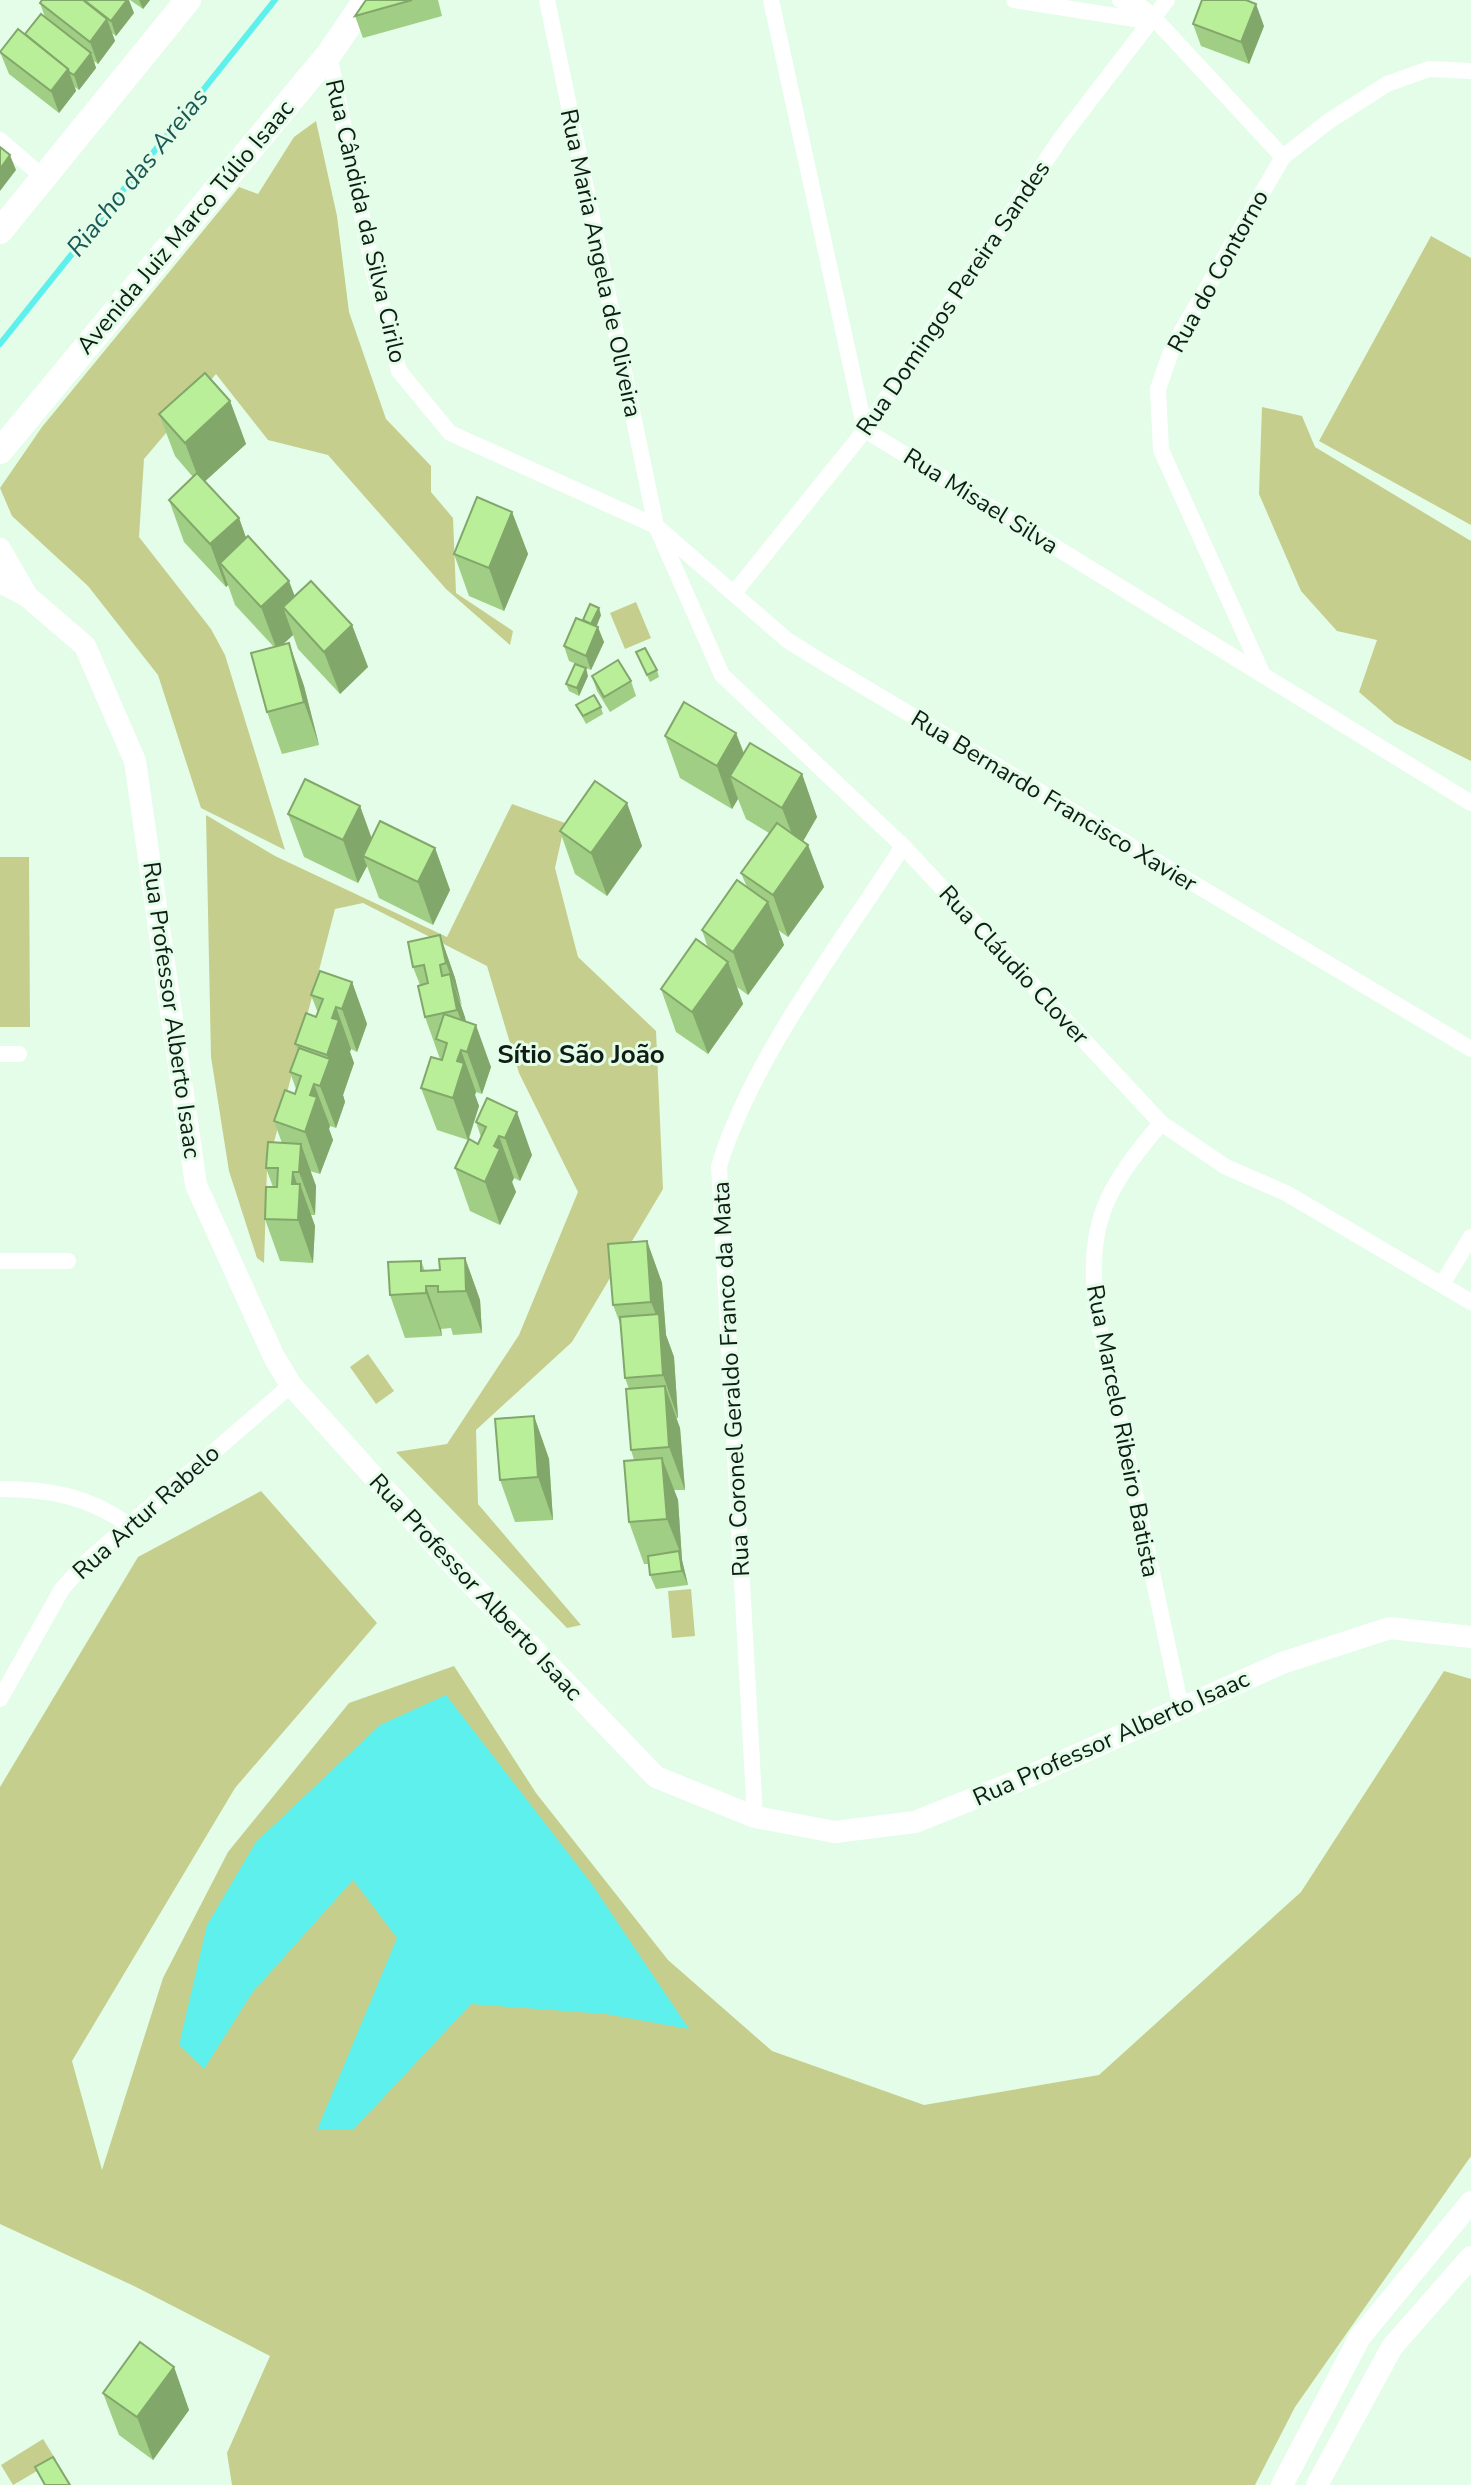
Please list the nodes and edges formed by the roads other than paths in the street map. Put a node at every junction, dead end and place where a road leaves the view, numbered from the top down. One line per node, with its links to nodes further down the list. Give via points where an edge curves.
1 (188, 0): 13 (main road)
2 (366, 0): 9 (main road, Avenida Juiz Marco Túlio Isaac)
3 (547, 0): 17 (street, Rua Maria Angela de Oliveira)
4 (771, 0): 15 (street)
5 (1014, 0): 8 (street)
6 (1120, 0): 8 (street)
7 (1167, 0): 8 (street, Rua Domingos Pereira Sandes)
8 (1154, 18): 12 (street); 15 (street, Rua Domingos Pereira Sandes, via 1061,138)
9 (329, 54): 16 (main road, Avenida Juiz Marco Túlio Isaac); 17 (street, Rua Cândida da Silva Cirilo, via 399,371 450,433)
10 (1471, 71): 12 (street, Rua do Contorno, via 1429,69 1387,84)
11 (0, 140): 13 (street)
12 (1283, 157): 22 (street, Rua do Contorno, via 1173,346 1158,389 1161,450)
13 (44, 178): 14 (main road)
14 (0, 231)
15 (865, 430): 20 (street, Rua Domingos Pereira Sandes); 22 (street, Rua Misael Silva)
16 (0, 451)
17 (656, 526): 20 (street, Rua Bernardo Francisco Xavier); 24 (street, Rua Cláudio Clover, via 722,675)
18 (0, 549): 21 (main road)
19 (0, 582): 21 (main road)
20 (734, 593): 25 (street, Rua Bernardo Francisco Xavier, via 814,657)
21 (27, 596): 34 (main road, Rua Professor Alberto Isaac, via 85,646 135,761 196,1185)
22 (1263, 675): 23 (street, Rua Misael Silva)
23 (1471, 803)
24 (903, 846): 28 (street, Rua Cláudio Clover); 40 (street, Rua Coronel Geraldo Franco da Mata, via 758,1072 734,1117 719,1166)
25 (1471, 1049)
26 (0, 1054): 27 (street)
27 (19, 1054)
28 (1161, 1123): 32 (street, Rua Cláudio Clover, via 1226,1167 1286,1193); 39 (street, Rua Marcelo Ribeiro Batista, via 1118,1175 1102,1213 1091,1262 1096,1310)
29 (1471, 1237): 32 (street)
30 (0, 1261): 31 (street)
31 (68, 1261)
32 (1442, 1284): 33 (street, Rua Cláudio Clover)
33 (1471, 1302)
34 (291, 1385): 36 (street, Rua Artur Rabelo); 40 (main road, Rua Professor Alberto Isaac, via 656,1777)
35 (0, 1489): 36 (street, via 67,1494 104,1508)
36 (129, 1525): 38 (street, Rua Artur Rabelo, via 62,1589)
37 (1471, 1637): 39 (main road, Rua Professor Alberto Isaac, via 1390,1628 1282,1663)
38 (0, 1699)
39 (1181, 1708): 40 (main road, Rua Professor Alberto Isaac, via 915,1822 835,1832)
40 (755, 1817)
41 (1471, 2202): 43 (main road, via 1360,2337)
42 (1471, 2257): 44 (main road, via 1392,2347)
43 (1282, 2485)
44 (1317, 2485)

